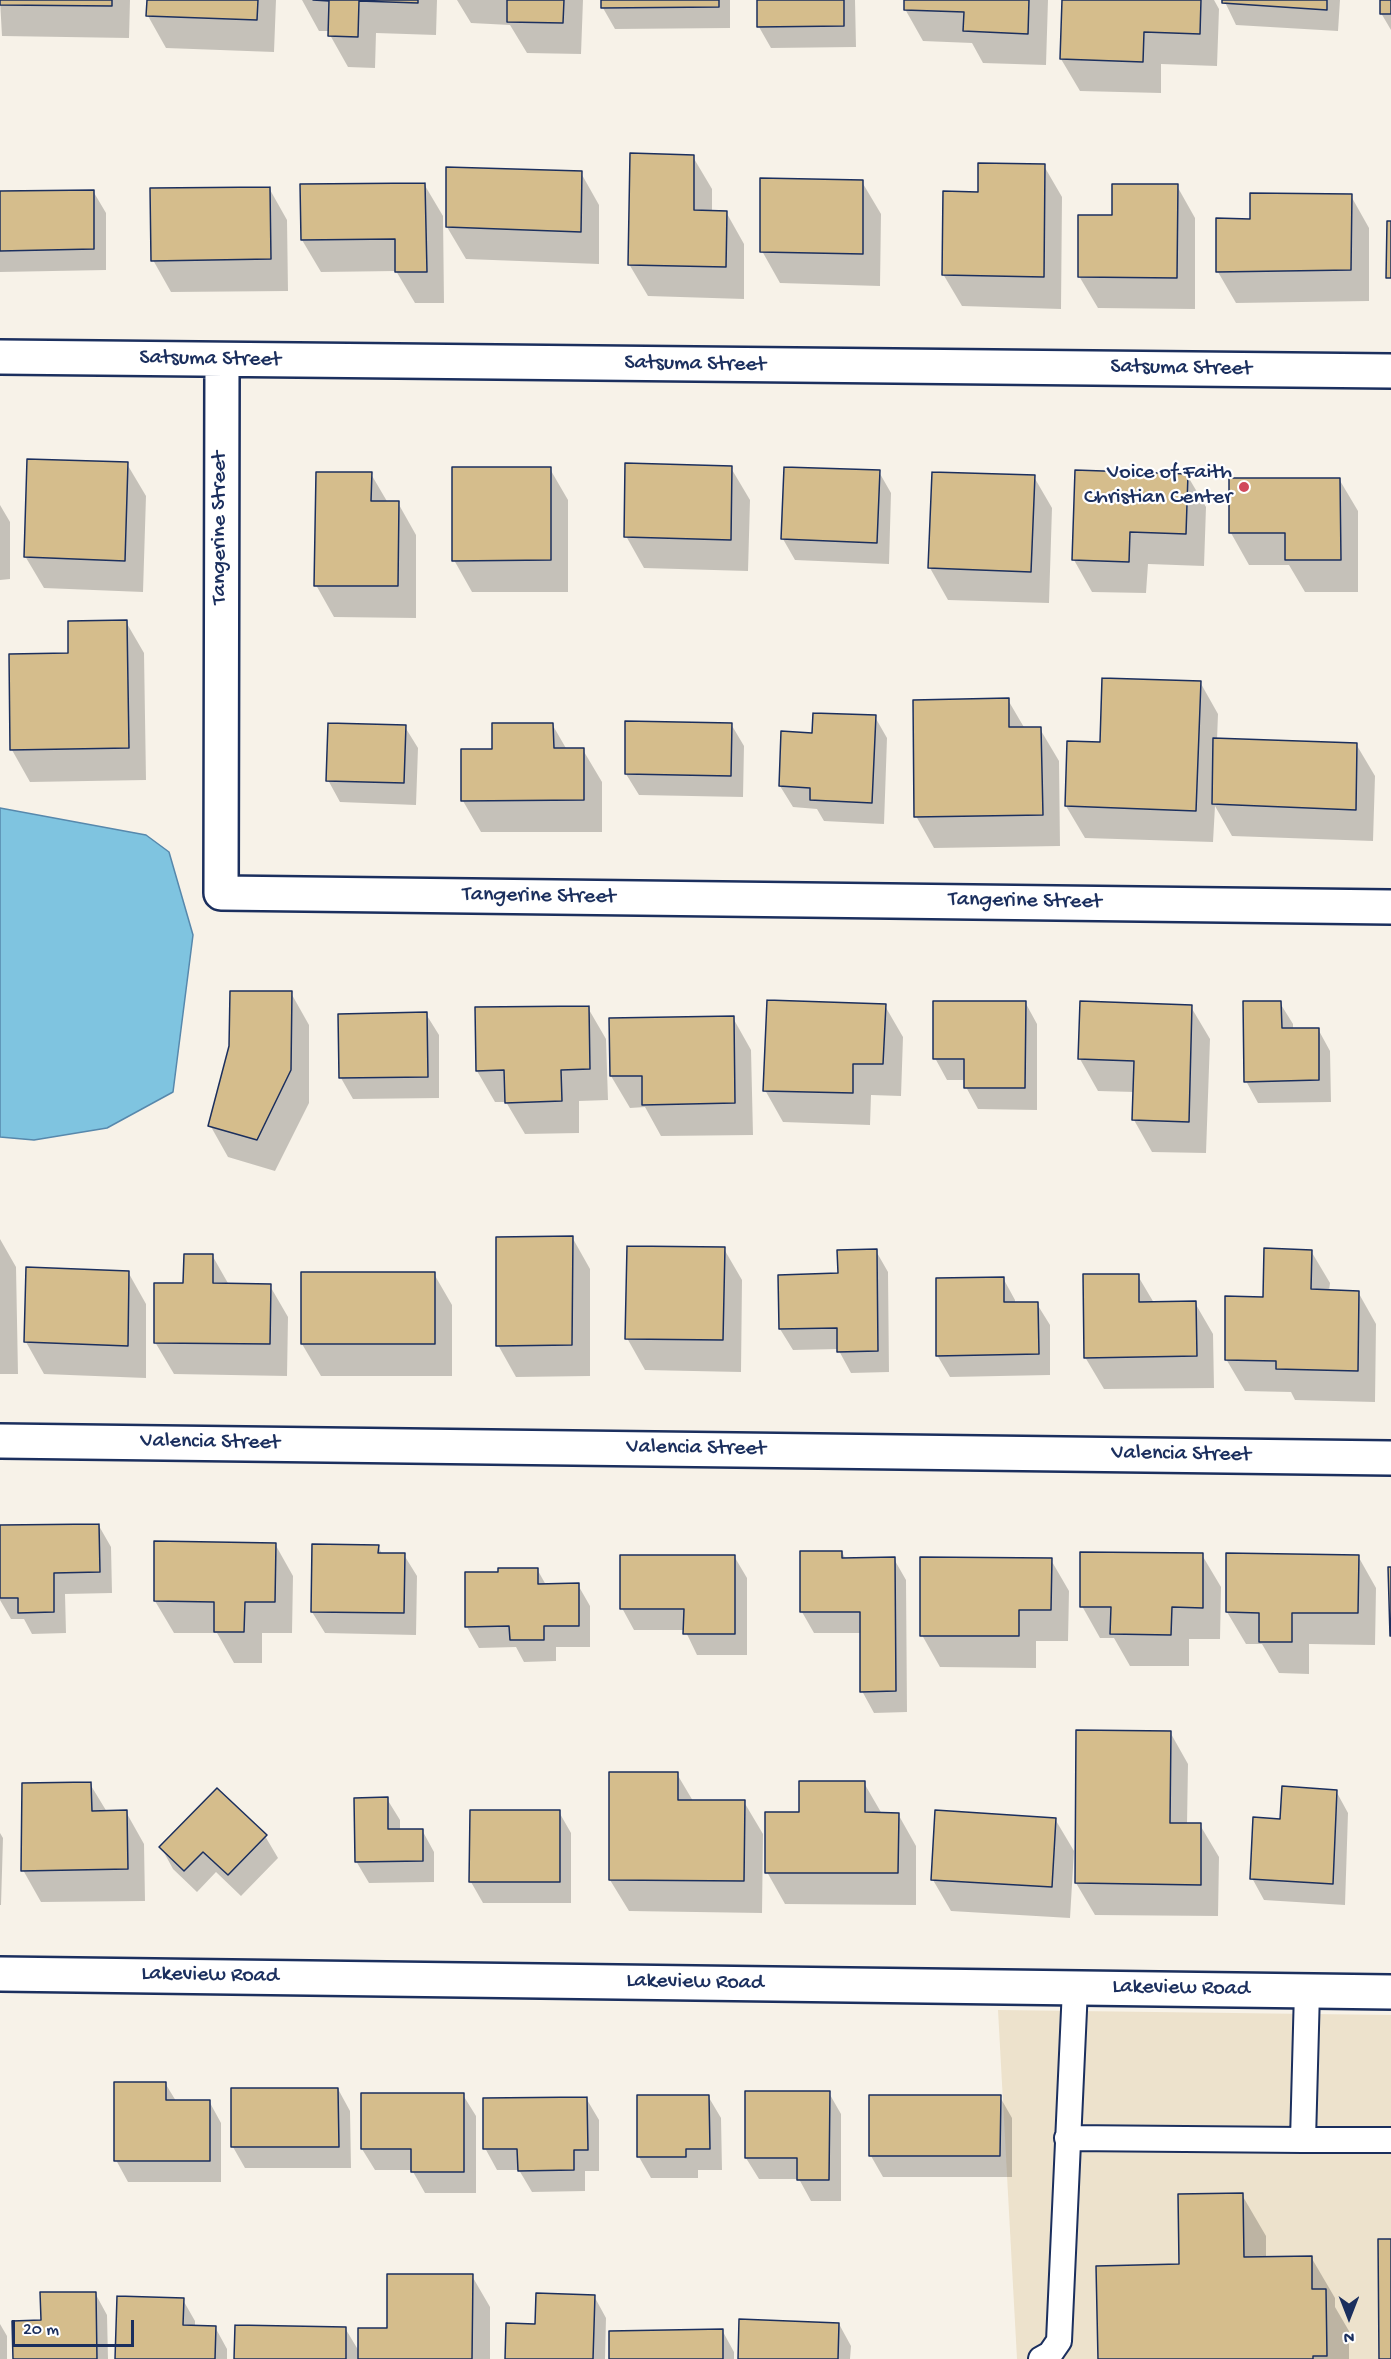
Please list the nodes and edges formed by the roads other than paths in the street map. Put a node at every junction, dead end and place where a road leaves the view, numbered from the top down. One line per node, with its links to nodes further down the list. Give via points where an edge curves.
1 (0, 357): 2 (street, Satsuma Street)
2 (222, 360): 3 (street, Satsuma Street); 4 (street, Tangerine Street, via 221,893)
3 (1391, 371)
4 (1391, 907)
5 (0, 1441): 6 (street, Valencia Street)
6 (1391, 1458)
7 (0, 1974): 8 (street, Lakeview Road)
8 (1076, 1988): 9 (street, Lakeview Road); 11 (lane)
9 (1307, 1991): 10 (street, Lakeview Road); 12 (lane)
10 (1391, 1992)
11 (1067, 2138): 12 (lane); 14 (lane, via 1059,2341)
12 (1303, 2140): 13 (lane)
13 (1391, 2140)
14 (1041, 2359)

